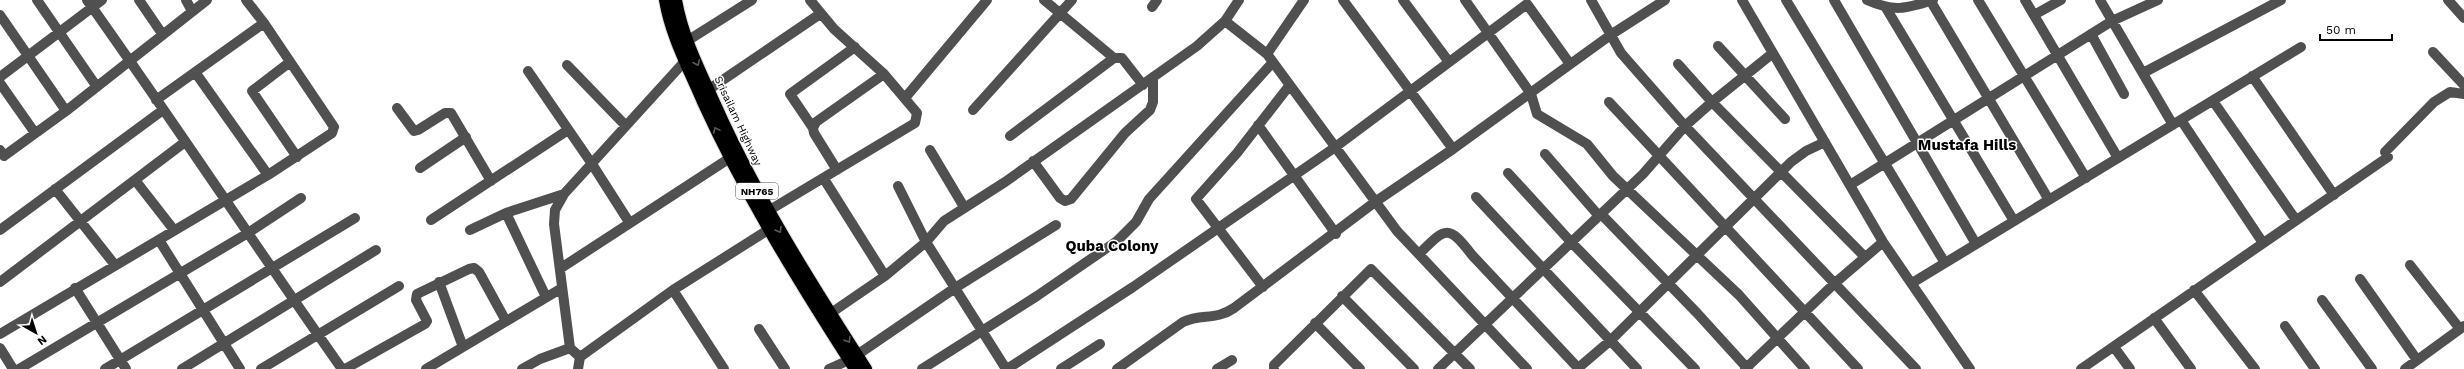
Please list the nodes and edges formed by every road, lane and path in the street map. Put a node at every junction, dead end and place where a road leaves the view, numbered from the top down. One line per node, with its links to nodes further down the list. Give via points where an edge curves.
1 (37, 0): 46 (street)
2 (102, 0): 34 (street)
3 (139, 0): 47 (street)
4 (186, 0): 36 (street)
5 (207, 0): 36 (street)
6 (246, 0): 44 (street)
7 (665, 0): 61 (highway, Srisailam Highway / NH765, via 672,31)
8 (676, 0): 50 (highway, Srisailam Highway / NH765)
9 (752, 0): 50 (street)
10 (810, 0): 38 (street)
11 (987, 0): 86 (street)
12 (1044, 0): 37 (street)
13 (1072, 0): 37 (street)
14 (1240, 0): 42 (street)
15 (1304, 0): 59 (street)
16 (1343, 0): 82 (street)
17 (1403, 0): 63 (street)
18 (1465, 0): 45 (street)
19 (1591, 0): 48 (street)
20 (1742, 0): 55 (street)
21 (1786, 0): 120 (street)
22 (1834, 0): 109 (street)
23 (1867, 0): 35 (street)
24 (1931, 0): 35 (street, via 1906,9); 87 (street)
25 (1978, 0): 72 (street)
26 (2025, 0): 40 (street)
27 (2061, 0): 40 (street)
28 (2100, 0): 43 (street)
29 (2158, 0): 43 (street)
30 (2281, 0): 69 (street)
31 (2448, 0): 41 (street)
32 (1661, 1): 48 (street)
33 (1531, 2): 45 (street); 64 (street)
34 (89, 4): 46 (street); 60 (street)
35 (1886, 8): 97 (street)
36 (192, 11): 47 (street)
37 (1061, 13): 58 (street); 94 (street)
38 (820, 14): 52 (street); 81 (street)
39 (0, 15): 56 (street)
40 (2034, 15): 57 (street)
41 (2464, 18)
42 (1224, 21): 59 (street); 75 (street, via 1197,46)
43 (2112, 21): 49 (street); 69 (street)
44 (264, 23): 62 (street); 68 (street)
45 (1488, 32): 63 (street); 83 (street)
46 (59, 33): 56 (street); 80 (street)
47 (163, 34): 60 (street)
48 (1612, 34): 64 (street); 101 (street, via 1621,53 1639,77)
49 (2091, 34): 57 (street); 84 (street)
50 (687, 41): 81 (highway, Srisailam Highway / NH765, one-way to 81)
51 (1718, 46): 71 (street)
52 (855, 47): 70 (street); 102 (street, via 790,94)
53 (2301, 47): 73 (street)
54 (2433, 52): 78 (street)
55 (1773, 53): 71 (street); 108 (street)
56 (28, 55): 74 (street); 95 (street)
57 (2058, 56): 72 (street); 118 (street)
58 (1114, 58): 77 (street, via 1122,58); 105 (street)
59 (1270, 58): 79 (street); 211 (street, via 1149,199 1136,222 1117,241 1037,296)
60 (130, 61): 80 (street); 88 (street)
61 (686, 61): 99 (street); 116 (highway, Srisailam Highway / NH765, one-way to 61)
62 (290, 62): 117 (street, via 252,91); 117 (street, via 334,127 332,133)
63 (1449, 62): 82 (street)
64 (1570, 64): 83 (street)
65 (1678, 64): 91 (street)
66 (567, 66): 99 (street)
67 (528, 71): 103 (street)
68 (195, 72): 88 (street); 126 (street)
69 (2143, 73): 98 (street)
70 (884, 74): 86 (street); 102 (street, via 816,122)
71 (1745, 76): 91 (street); 96 (street)
72 (2024, 76): 87 (street); 128 (street)
73 (2252, 76): 89 (street); 137 (street)
74 (0, 77)
75 (1153, 77): 77 (street); 119 (street, via 1154,102 1150,110 1125,133 1071,199 1065,201 1060,198)
76 (0, 83): 104 (street)
77 (1143, 85): 119 (street)
78 (2464, 85)
79 (1289, 86): 100 (street); 110 (street)
80 (97, 87): 95 (street)
81 (708, 90): 116 (highway, Srisailam Highway / NH765)
82 (1409, 91): 110 (street); 111 (street)
83 (1531, 94): 111 (street); 135 (street, via 1537,114 1587,144)
84 (2124, 94)
85 (2464, 94): 137 (street, via 2450,92 2434,102 2387,154)
86 (905, 98): 123 (street, via 917,113 915,123)
87 (1989, 99): 97 (street); 142 (street)
88 (156, 100): 93 (street)
89 (2213, 101): 98 (street); 150 (street)
90 (1609, 102): 115 (street)
91 (1712, 102): 101 (street); 124 (street)
92 (397, 108): 106 (street, via 414,131 451,113)
93 (163, 110): 107 (street); 134 (street)
94 (973, 110)
95 (66, 111): 104 (street)
96 (1785, 119)
97 (1954, 120): 109 (street); 152 (street)
98 (2177, 122): 118 (street); 167 (street)
99 (626, 126): 121 (street)
100 (1258, 126): 127 (street); 156 (street, via 1198,196 1198,204)
101 (1685, 126): 115 (street); 140 (street)
102 (813, 128): 123 (street)
103 (568, 130): 121 (street); 131 (street)
104 (35, 133): 114 (street)
105 (1010, 136)
106 (466, 137): 122 (street); 131 (street)
107 (185, 142): 130 (street); 141 (street)
108 (1825, 142): 124 (street, via 1806,151); 132 (street)
109 (1918, 143): 120 (street); 168 (street)
110 (1334, 148): 127 (street); 143 (street)
111 (1453, 149): 143 (street)
112 (930, 150): 144 (street)
113 (1545, 154): 147 (street)
114 (1, 155)
115 (1658, 155): 135 (street); 155 (street)
116 (733, 156): 145 (highway, Srisailam Highway / NH765); 153 (street); 160 (highway, Srisailam Highway / NH765)
117 (296, 157): 126 (street)
118 (2118, 158): 128 (street)
119 (1033, 161): 144 (street)
120 (1886, 163): 132 (street); 173 (street)
121 (592, 164): 136 (street); 153 (street)
122 (420, 168)
123 (837, 170): 129 (street)
124 (1782, 172): 140 (street); 172 (street)
125 (1508, 173): 165 (street)
126 (268, 175): 141 (street)
127 (1294, 175): 156 (street); 162 (street)
128 (2086, 178): 142 (street)
129 (824, 179): 145 (street); 180 (street)
130 (135, 180): 151 (street); 158 (street)
131 (491, 181): 149 (street)
132 (1850, 185): 166 (street)
133 (898, 186): 164 (street)
134 (55, 189): 151 (street); 157 (street)
135 (1627, 189): 147 (street); 171 (street)
136 (564, 194): 146 (street); 177 (street, via 555,210 554,224)
137 (2334, 194): 150 (street)
138 (1476, 197): 178 (street)
139 (301, 198): 161 (street)
140 (1753, 199): 155 (street); 185 (street)
141 (227, 200): 158 (street); 161 (street)
142 (2049, 200): 152 (street)
143 (1375, 202): 162 (street); 170 (street)
144 (964, 207): 164 (street, via 944,221)
145 (768, 211): 202 (highway, Srisailam Highway / NH765, one-way to 202)
146 (506, 213): 159 (street); 195 (street)
147 (1600, 215): 165 (street); 184 (street)
148 (355, 218): 176 (street)
149 (431, 220)
150 (2296, 220): 167 (street)
151 (81, 221): 174 (street); 182 (street)
152 (2014, 221): 168 (street)
153 (629, 222): 177 (street)
154 (1056, 225): 191 (street)
155 (1726, 226): 171 (street); 201 (street)
156 (1217, 228): 188 (street); 245 (street, via 1133,287)
157 (0, 230)
158 (174, 230): 163 (street)
159 (470, 230)
160 (768, 230): 192 (street); 227 (highway, Srisailam Highway / NH765)
161 (248, 233): 176 (street); 179 (street)
162 (1336, 234): 188 (street)
163 (159, 240): 174 (street); 179 (street)
164 (926, 242): 180 (street); 191 (street)
165 (1571, 242): 178 (street); 200 (street)
166 (1883, 242): 172 (street); 186 (street)
167 (2263, 243): 193 (street)
168 (1976, 244): 173 (street)
169 (376, 250): 198 (street)
170 (1419, 254): 196 (street, via 1433,240 1451,232 1457,235); 207 (street)
171 (1697, 254): 184 (street); 214 (street, via 1739,294)
172 (1865, 257): 185 (street)
173 (1945, 263): 186 (street)
174 (115, 265): 189 (street)
175 (2410, 265): 209 (street)
176 (272, 268): 198 (street); 199 (street)
177 (562, 268): 190 (street)
178 (1544, 269): 196 (street); 215 (street)
179 (180, 274): 199 (street); 204 (street)
180 (885, 276): 202 (street)
181 (2360, 279): 226 (street)
182 (0, 282)
183 (439, 282): 205 (street, via 474,268 479,272); 218 (street); 236 (street, via 415,296 426,318 425,324)
184 (1668, 283): 200 (street); 228 (street)
185 (1835, 283): 201 (street); 260 (street)
186 (1912, 283): 261 (street)
187 (399, 286): 213 (street)
188 (1263, 287): 247 (street, via 1225,314 1192,318 1183,322)
189 (75, 288): 204 (street); 212 (street)
190 (562, 288): 195 (street); 221 (street)
191 (955, 288): 211 (street); 227 (street)
192 (673, 290): 223 (street); 240 (street)
193 (2194, 290): 203 (street); 265 (street)
194 (1342, 296): 206 (street); 222 (street, via 1367,270 1373,270); 251 (street)
195 (546, 297): 205 (street)
196 (1513, 298): 207 (street); 255 (street)
197 (2322, 300): 267 (street)
198 (294, 301): 213 (street); 216 (street)
199 (203, 310): 216 (street); 224 (street)
200 (1639, 311): 215 (street); 257 (street)
201 (1804, 311): 214 (street); 259 (street)
202 (831, 313): 227 (highway, Srisailam Highway / NH765, one-way to 227)
203 (2154, 318): 219 (street); 264 (street)
204 (98, 321): 224 (street); 230 (street)
205 (506, 322): 218 (street)
206 (1315, 323): 249 (street, via 1274,365); 250 (street)
207 (1485, 325): 222 (street); 254 (street)
208 (2285, 326): 266 (street)
209 (2462, 328): 226 (street)
210 (760, 329): 241 (street)
211 (980, 330): 244 (street); 245 (street)
212 (0, 334)
213 (318, 334): 235 (street); 236 (street)
214 (1776, 338): 228 (street); 258 (street)
215 (1611, 340): 255 (street); 256 (street)
216 (224, 343): 233 (street); 234 (street)
217 (1100, 344): 246 (street)
218 (463, 347): 237 (street)
219 (2114, 347): 262 (street); 263 (street)
220 (0, 348): 229 (street)
221 (570, 348): 223 (street); 238 (street)
222 (1455, 353): 252 (street); 253 (street)
223 (580, 357): 239 (street)
224 (120, 360): 231 (street); 232 (street)
225 (1232, 360): 248 (street)
226 (2417, 360): 268 (street)
227 (854, 362): 242 (street); 243 (highway, Srisailam Highway / NH765)
228 (1746, 368)
229 (14, 369)
230 (19, 369)
231 (105, 369)
232 (126, 369)
233 (182, 369)
234 (240, 369)
235 (261, 369)
236 (343, 369)
237 (426, 369)
238 (522, 369)
239 (578, 369)
240 (724, 369)
241 (785, 369)
242 (830, 369)
243 (866, 369)
244 (922, 369)
245 (1006, 369)
246 (1061, 369)
247 (1117, 369)
248 (1217, 369)
249 (1274, 369)
250 (1360, 369)
251 (1414, 369)
252 (1438, 369)
253 (1470, 369)
254 (1527, 369)
255 (1578, 369)
256 (1637, 369)
257 (1695, 369)
258 (1805, 369)
259 (1858, 369)
260 (1916, 369)
261 (1970, 369)
262 (2081, 369)
263 (2130, 369)
264 (2191, 369)
265 (2255, 369)
266 (2315, 369)
267 (2372, 369)
268 (2405, 369)

